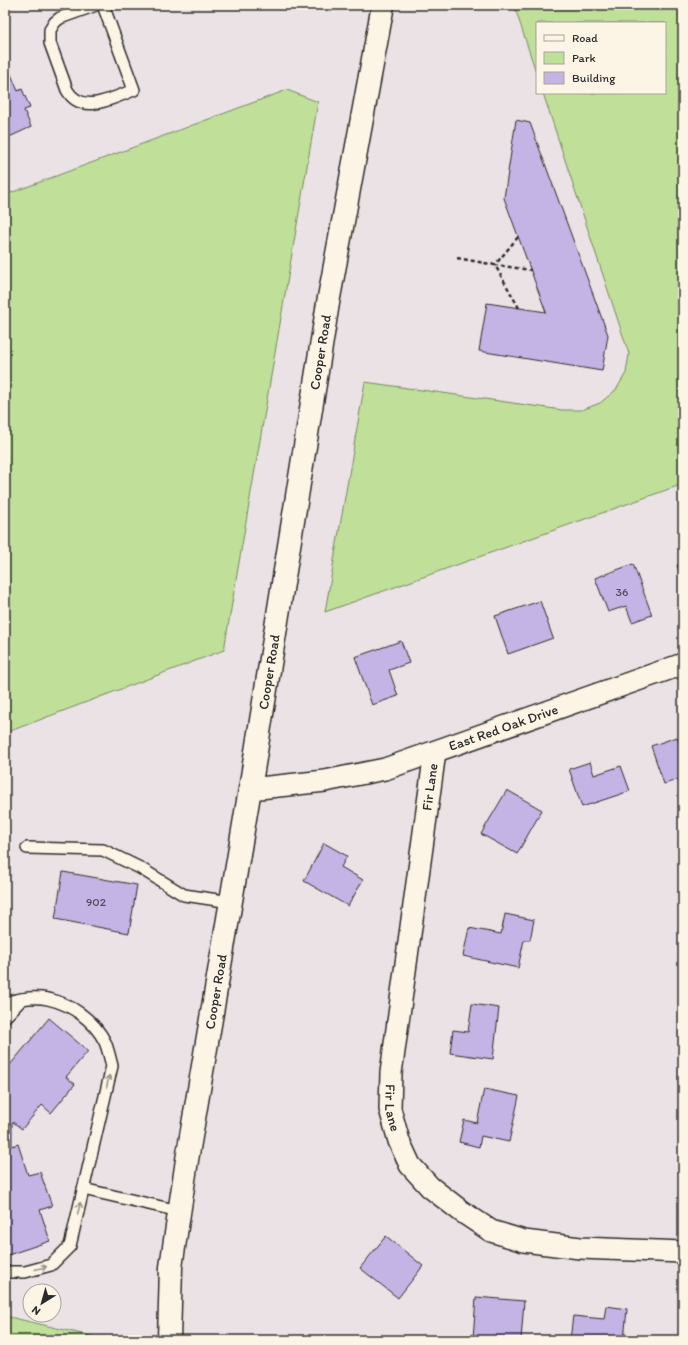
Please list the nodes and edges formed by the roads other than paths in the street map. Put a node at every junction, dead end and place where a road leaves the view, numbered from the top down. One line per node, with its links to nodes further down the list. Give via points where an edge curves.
1 (96, 5): 2 (lane, via 58,19 52,26 49,36 67,90 76,101 88,105 134,90)
2 (103, 5)
3 (383, 5): 6 (street, Cooper Road, via 328,303)
4 (683, 664): 5 (street, East Red Oak Drive)
5 (435, 752): 6 (street, East Red Oak Drive, via 385,769 325,781); 14 (street, Fir Lane, via 391,1072 390,1109 399,1141 410,1165 430,1187 490,1231 524,1241 580,1248)
6 (250, 789): 8 (street, Cooper Road)
7 (27, 848): 8 (lane, via 103,850 140,868 184,895)
8 (231, 902): 13 (street, Cooper Road)
9 (22, 998): 10 (lane); 11 (lane); 12 (lane, one-way to 9, via 112,1066 105,1042 90,1022 70,1007 47,999)
10 (5, 1003)
11 (5, 1017)
12 (83, 1189): 13 (lane); 15 (lane, one-way to 12, via 25,1272 51,1265 70,1246)
13 (179, 1211): 16 (street, Cooper Road, via 171,1267)
14 (683, 1252)
15 (5, 1272)
16 (169, 1340)

